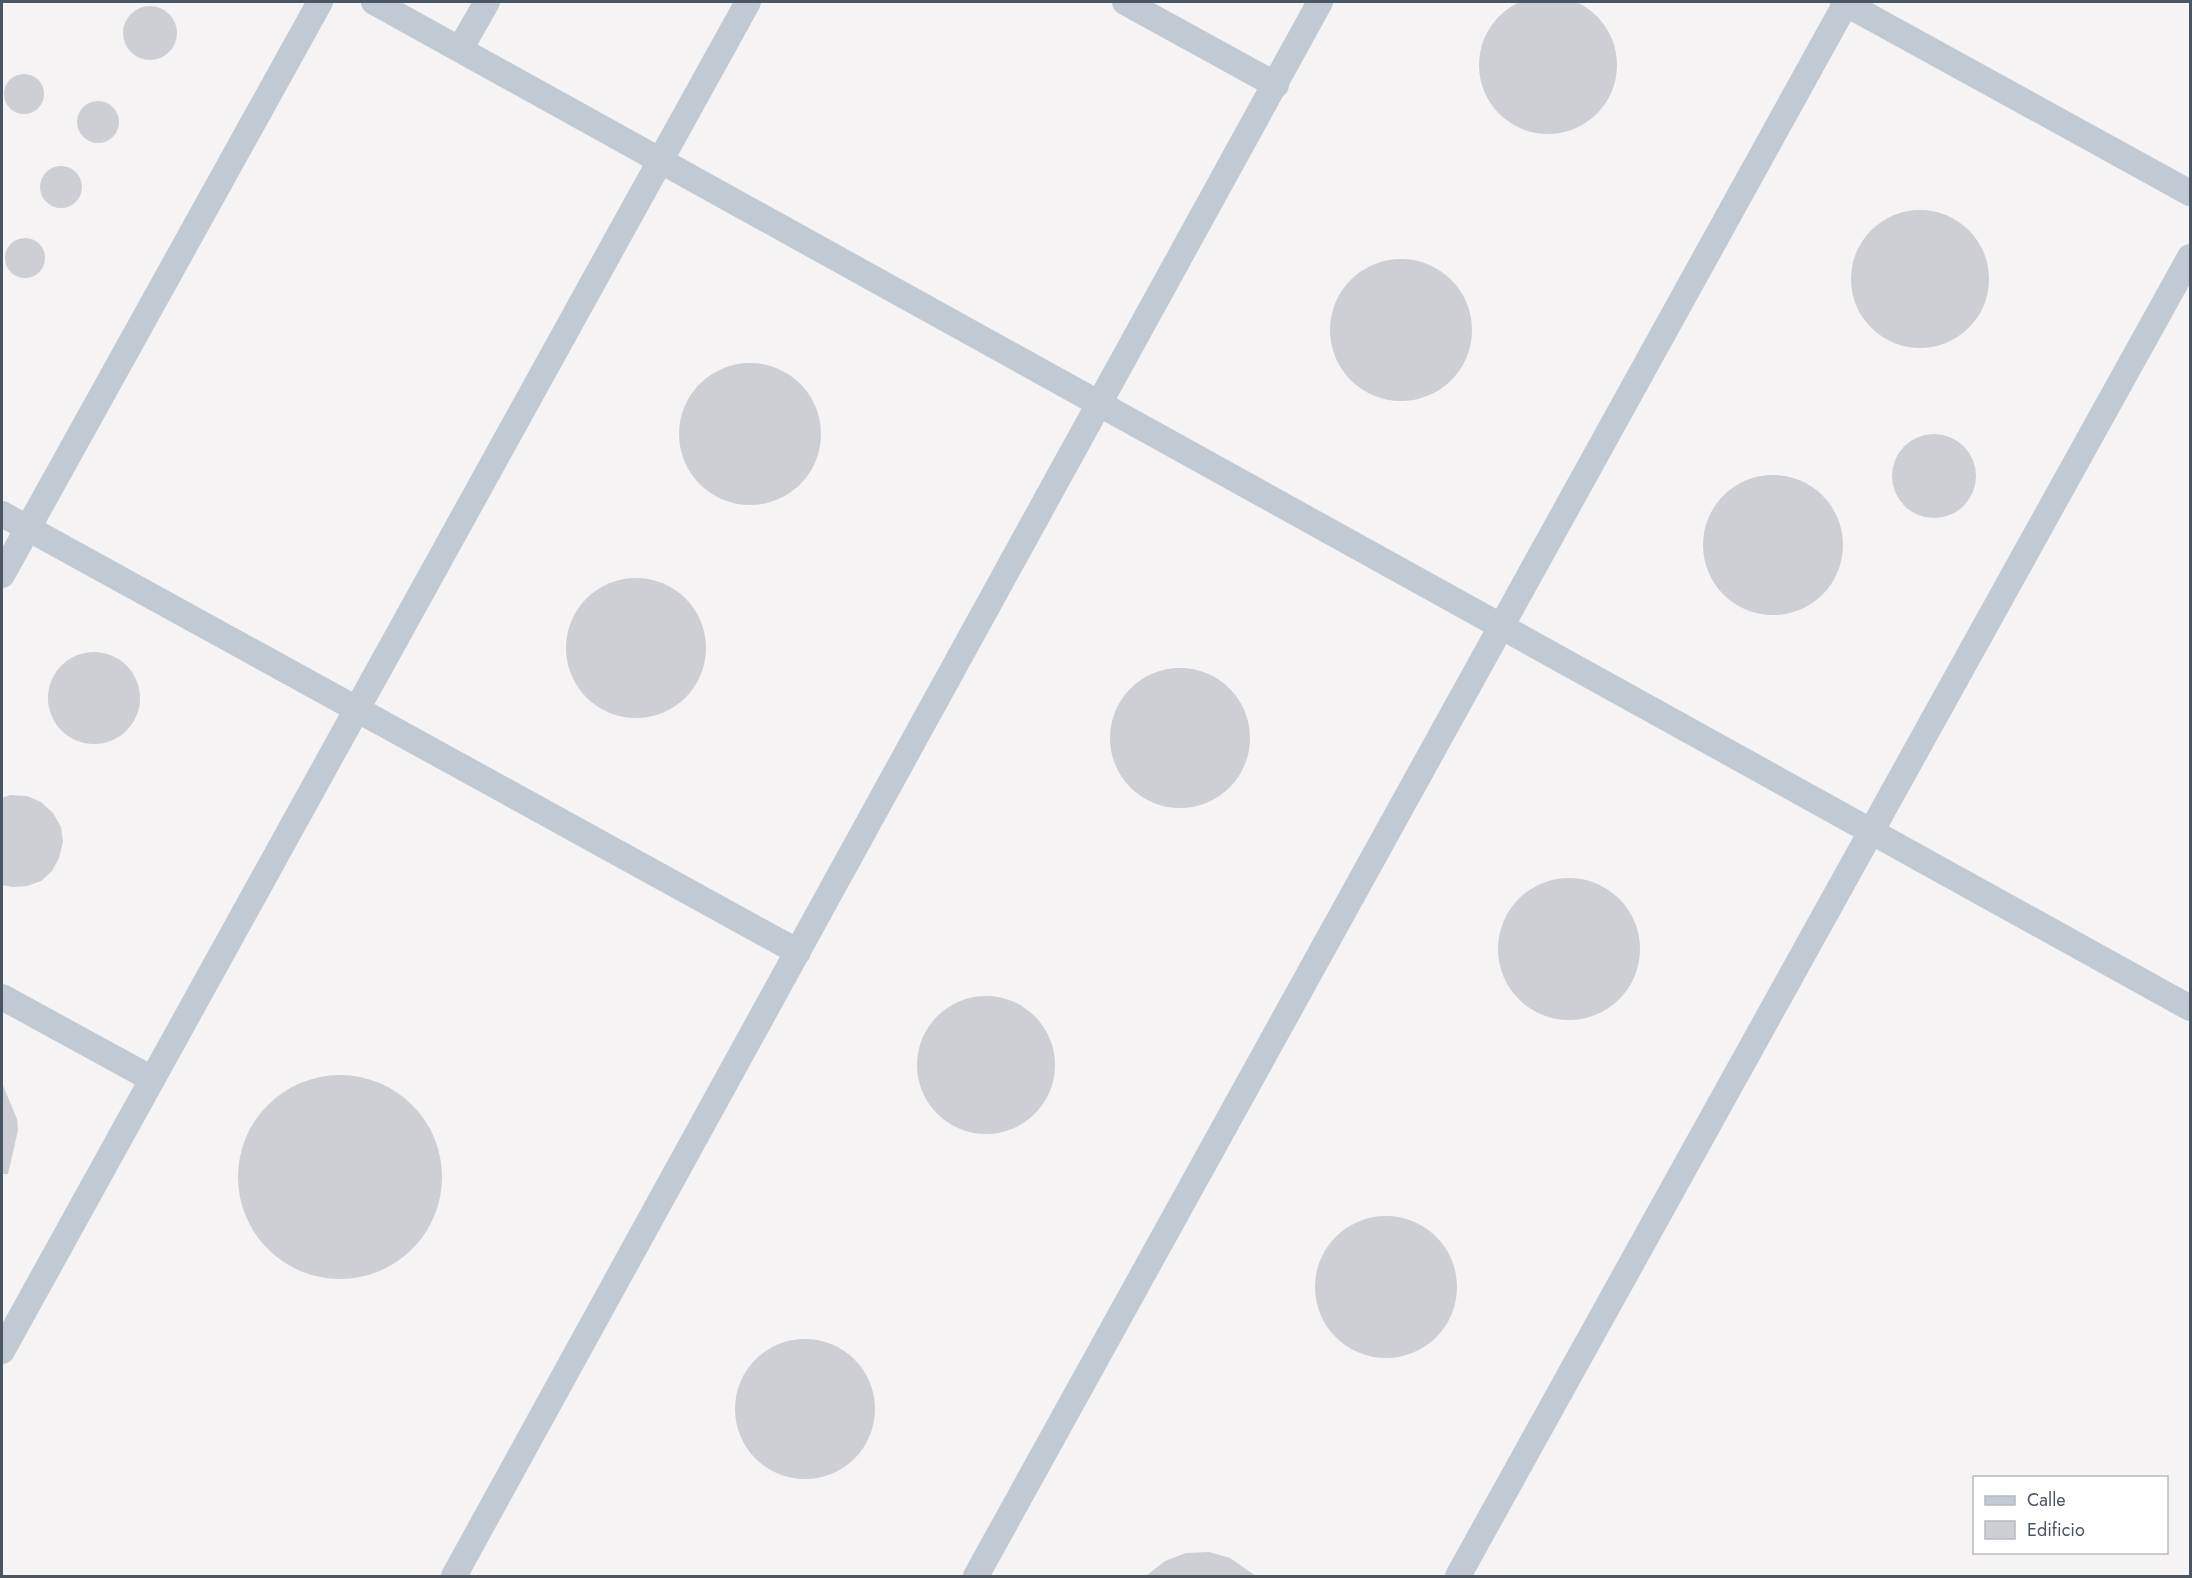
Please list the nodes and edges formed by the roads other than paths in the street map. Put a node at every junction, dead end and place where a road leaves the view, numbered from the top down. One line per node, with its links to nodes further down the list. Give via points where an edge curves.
1 (320, 2): 15 (lane)
2 (374, 2): 8 (lane)
3 (487, 2): 8 (lane)
4 (748, 2): 10 (lane)
5 (1125, 2): 9 (lane)
6 (1320, 2): 9 (lane)
7 (1844, 2): 11 (lane); 17 (lane)
8 (460, 49): 10 (lane)
9 (1276, 85): 13 (lane)
10 (660, 160): 13 (lane); 18 (lane)
11 (2190, 193)
12 (2190, 257): 19 (lane)
13 (1100, 404): 17 (lane); 20 (lane)
14 (2, 514): 15 (lane)
15 (28, 528): 16 (lane); 18 (lane)
16 (2, 575)
17 (1501, 626): 19 (lane); 26 (lane)
18 (356, 709): 20 (lane); 23 (lane)
19 (1871, 831): 22 (lane); 27 (lane)
20 (798, 952): 25 (lane)
21 (2, 997): 23 (lane)
22 (2190, 1008)
23 (152, 1079): 24 (lane)
24 (2, 1351)
25 (454, 1576)
26 (976, 1576)
27 (1458, 1576)

